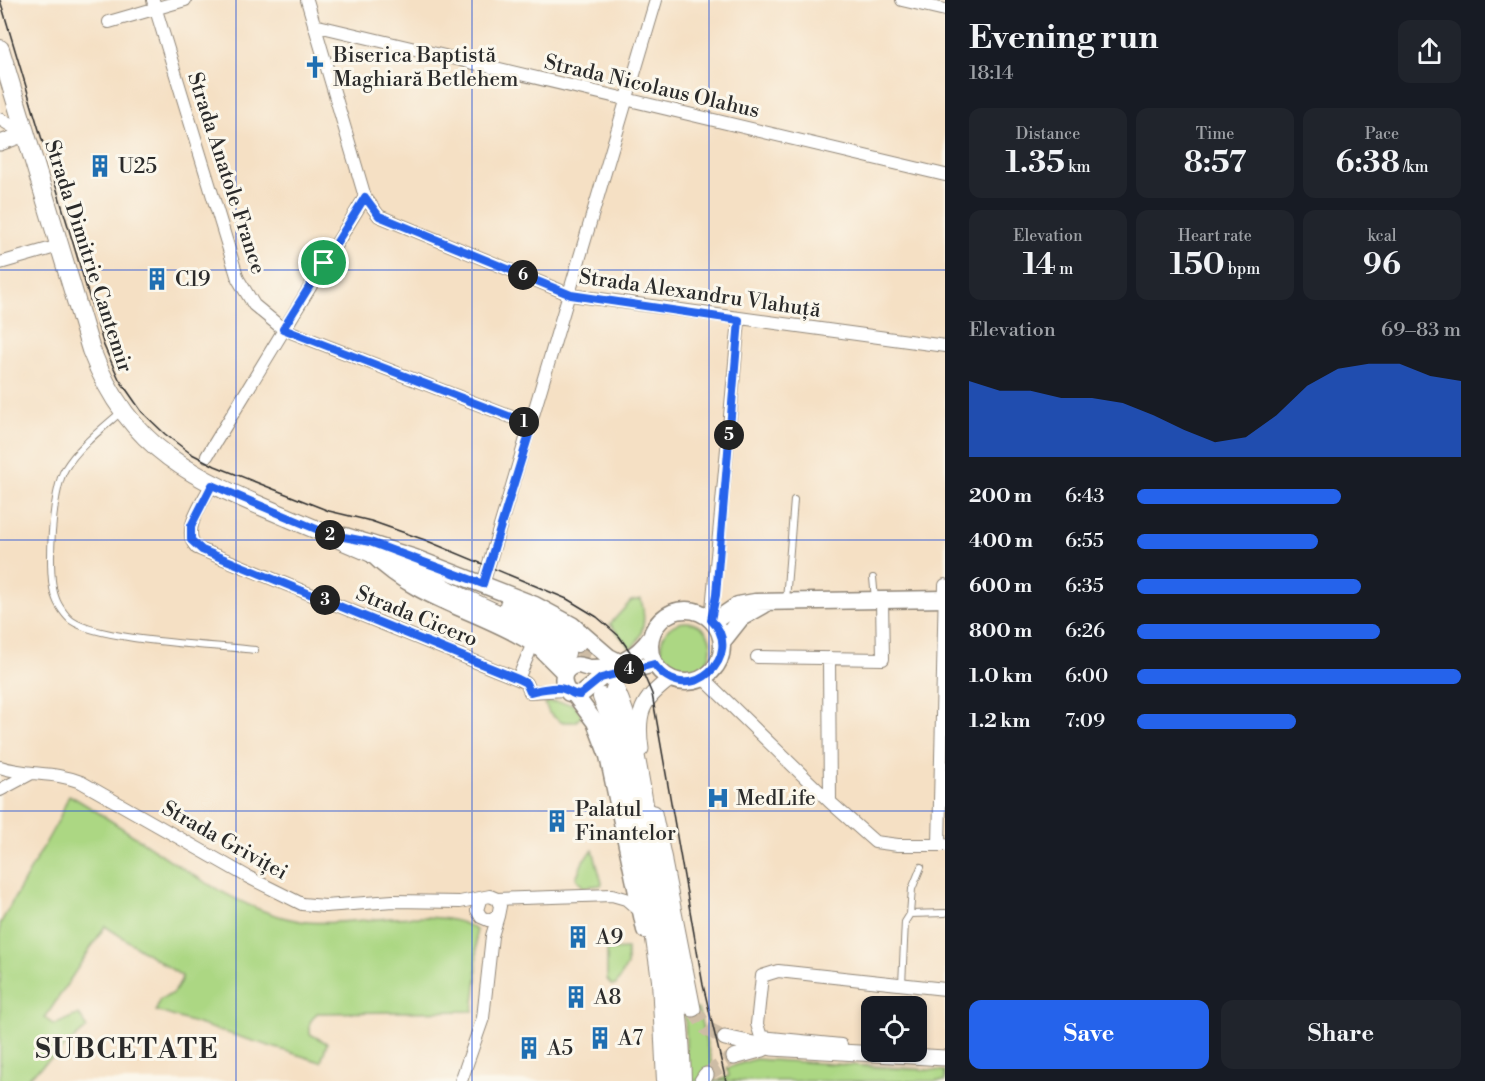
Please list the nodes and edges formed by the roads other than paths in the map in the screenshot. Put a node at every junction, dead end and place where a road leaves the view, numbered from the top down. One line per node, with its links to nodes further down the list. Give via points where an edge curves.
1 (185, 0): 5 (street)
2 (307, 0): 8 (street)
3 (656, 0): 11 (street)
4 (902, 0): 6 (street)
5 (154, 4): 7 (street); 21 (street, Strada Anatole France, via 238,279 254,305)
6 (945, 10)
7 (109, 22)
8 (315, 25): 11 (street, Strada Nicolaus Olahus); 16 (street)
9 (2, 58): 10 (street); 13 (main road, Strada Dimitrie Cantemir)
10 (0, 86)
11 (627, 100): 15 (street, Strada Nicolaus Olahus); 19 (street)
12 (0, 119): 13 (street)
13 (25, 134): 14 (street); 17 (main road, Strada Dimitrie Cantemir)
14 (0, 143)
15 (945, 175)
16 (365, 197): 19 (street, Strada Alexandru Vlahuță, via 379,216); 21 (street)
17 (59, 246): 18 (street); 23 (main road, Strada Dimitrie Cantemir, via 94,358)
18 (0, 262)
19 (571, 295): 20 (street, Strada Alexandru Vlahuță); 24 (street)
20 (739, 320): 22 (street, Strada Alexandru Vlahuță); 35 (street)
21 (283, 329): 24 (street, Strada Anatole France); 25 (street)
22 (945, 346)
23 (122, 411): 26 (main road, Strada Dimitrie Cantemir, via 171,459); 40 (lane, via 86,443 63,471 52,520 55,598 70,620 96,632)
24 (532, 425): 31 (street)
25 (207, 456)
26 (212, 485): 28 (main road, Strada Dimitrie Cantemir); 46 (street, Strada Cicero, via 190,530 197,548)
27 (794, 500): 34 (lane)
28 (328, 534): 29 (main road, Strada Dimitrie Cantemir); 31 (main road, via 370,542)
29 (369, 552): 38 (main road, via 411,586); 39 (main road, Strada Dimitrie Cantemir, via 428,578 465,587 519,609)
30 (873, 578): 33 (lane)
31 (483, 584): 43 (main road, via 561,618)
32 (944, 594): 33 (main road); 53 (street)
33 (879, 600): 34 (main road); 42 (street, via 883,659)
34 (781, 601): 35 (main road, via 738,605); 37 (main road, via 750,611)
35 (712, 621): 36 (main road, via 696,612 678,611 662,619); 37 (main road)
36 (651, 638): 43 (main road, via 634,657); 44 (main road)
37 (722, 642): 45 (main road, via 717,666)
38 (533, 643): 46 (street); 48 (main road)
39 (572, 648)
40 (255, 650)
41 (757, 657): 42 (street)
42 (829, 658): 52 (street)
43 (619, 662): 48 (main road, via 594,668 574,665)
44 (654, 664): 47 (main road); 48 (main road, via 601,678 583,695)
45 (703, 678): 47 (main road, via 687,682); 52 (street)
46 (518, 679): 48 (street, via 536,691)
47 (670, 679): 55 (street, via 646,699 638,722)
48 (567, 684): 56 (main road, via 595,722 608,756)
49 (0, 767): 50 (street)
50 (30, 774): 51 (street, Strada Griviței); 60 (street, Strada Griviței, via 57,774 81,782 302,904 443,902)
51 (0, 790)
52 (830, 802): 53 (street, via 875,842)
53 (942, 845)
54 (921, 867): 63 (lane, via 912,889)
55 (661, 868): 68 (main road); 68 (main road, via 630,731 608,693); 69 (street)
56 (631, 869): 57 (street, via 627,886); 61 (main road)
57 (612, 895): 59 (street); 61 (street, via 626,899)
58 (496, 899): 59 (street); 60 (street, via 490,896); 62 (street)
59 (529, 899): 62 (street)
60 (479, 910): 62 (street, via 488,920); 65 (street)
61 (641, 913): 68 (main road, via 651,955)
62 (499, 914): 65 (street)
63 (910, 914): 64 (lane); 66 (lane, via 905,922)
64 (945, 914)
65 (490, 950): 77 (street, via 483,1018)
66 (902, 984): 67 (street); 71 (street, via 771,971 760,980 759,1035 768,1040)
67 (945, 989)
68 (667, 990): 78 (main road); 79 (main road)
69 (693, 1009)
70 (725, 1038): 72 (street)
71 (861, 1047)
72 (772, 1048): 73 (street); 75 (street)
73 (861, 1051)
74 (927, 1056): 76 (street)
75 (734, 1057)
76 (945, 1058)
77 (460, 1081)
78 (666, 1081)
79 (682, 1081)

